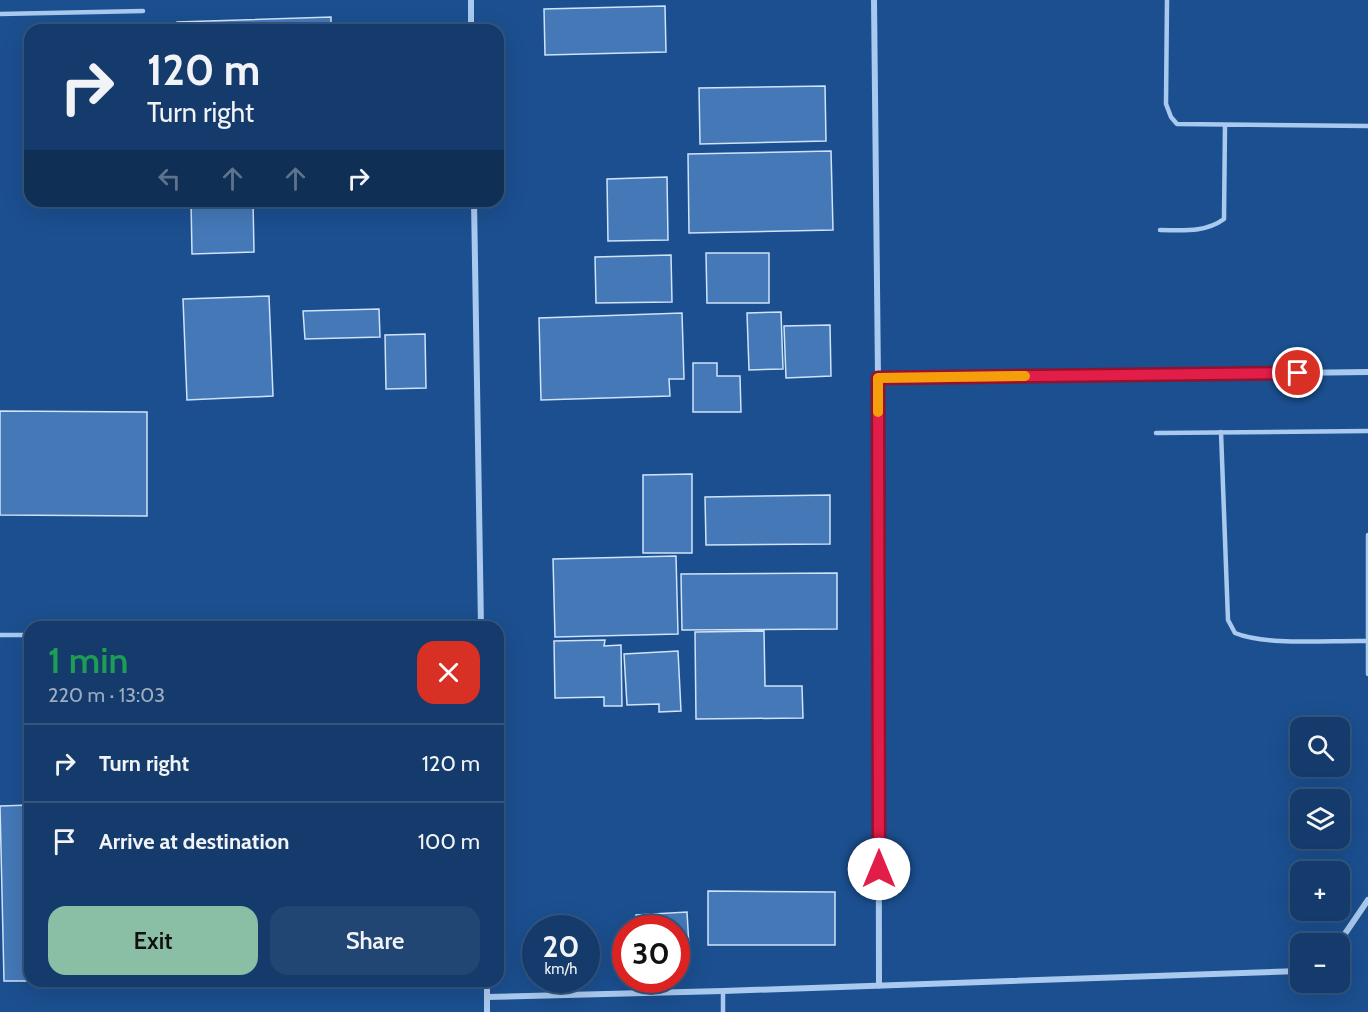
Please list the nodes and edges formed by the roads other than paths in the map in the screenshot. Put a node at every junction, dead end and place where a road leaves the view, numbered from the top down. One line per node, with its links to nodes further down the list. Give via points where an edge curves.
1 (471, 0): 6 (street)
2 (874, 0): 12 (street)
3 (1167, 0): 7 (lane, via 1166,104 1171,117 1176,124)
4 (143, 11): 5 (lane)
5 (0, 14)
6 (471, 24)
7 (1225, 124): 8 (lane); 10 (lane, via 1224,219 1200,229)
8 (1368, 126)
9 (474, 207): 17 (street)
10 (1160, 230)
11 (1368, 372): 12 (street)
12 (878, 378): 25 (street)
13 (1368, 431): 14 (lane)
14 (1221, 432): 15 (lane); 20 (lane, via 1228,620 1234,633 1248,639)
15 (1156, 433)
16 (1368, 535): 20 (lane)
17 (481, 621)
18 (24, 634): 19 (lane)
19 (0, 635)
20 (1366, 641): 21 (lane)
21 (1368, 674)
22 (1368, 900): 23 (street)
23 (1346, 933)
24 (1290, 972): 25 (street)
25 (879, 986): 27 (street)
26 (487, 987): 28 (street)
27 (723, 991): 28 (street); 30 (lane)
28 (487, 997): 29 (street)
29 (487, 1012)
30 (723, 1012)

